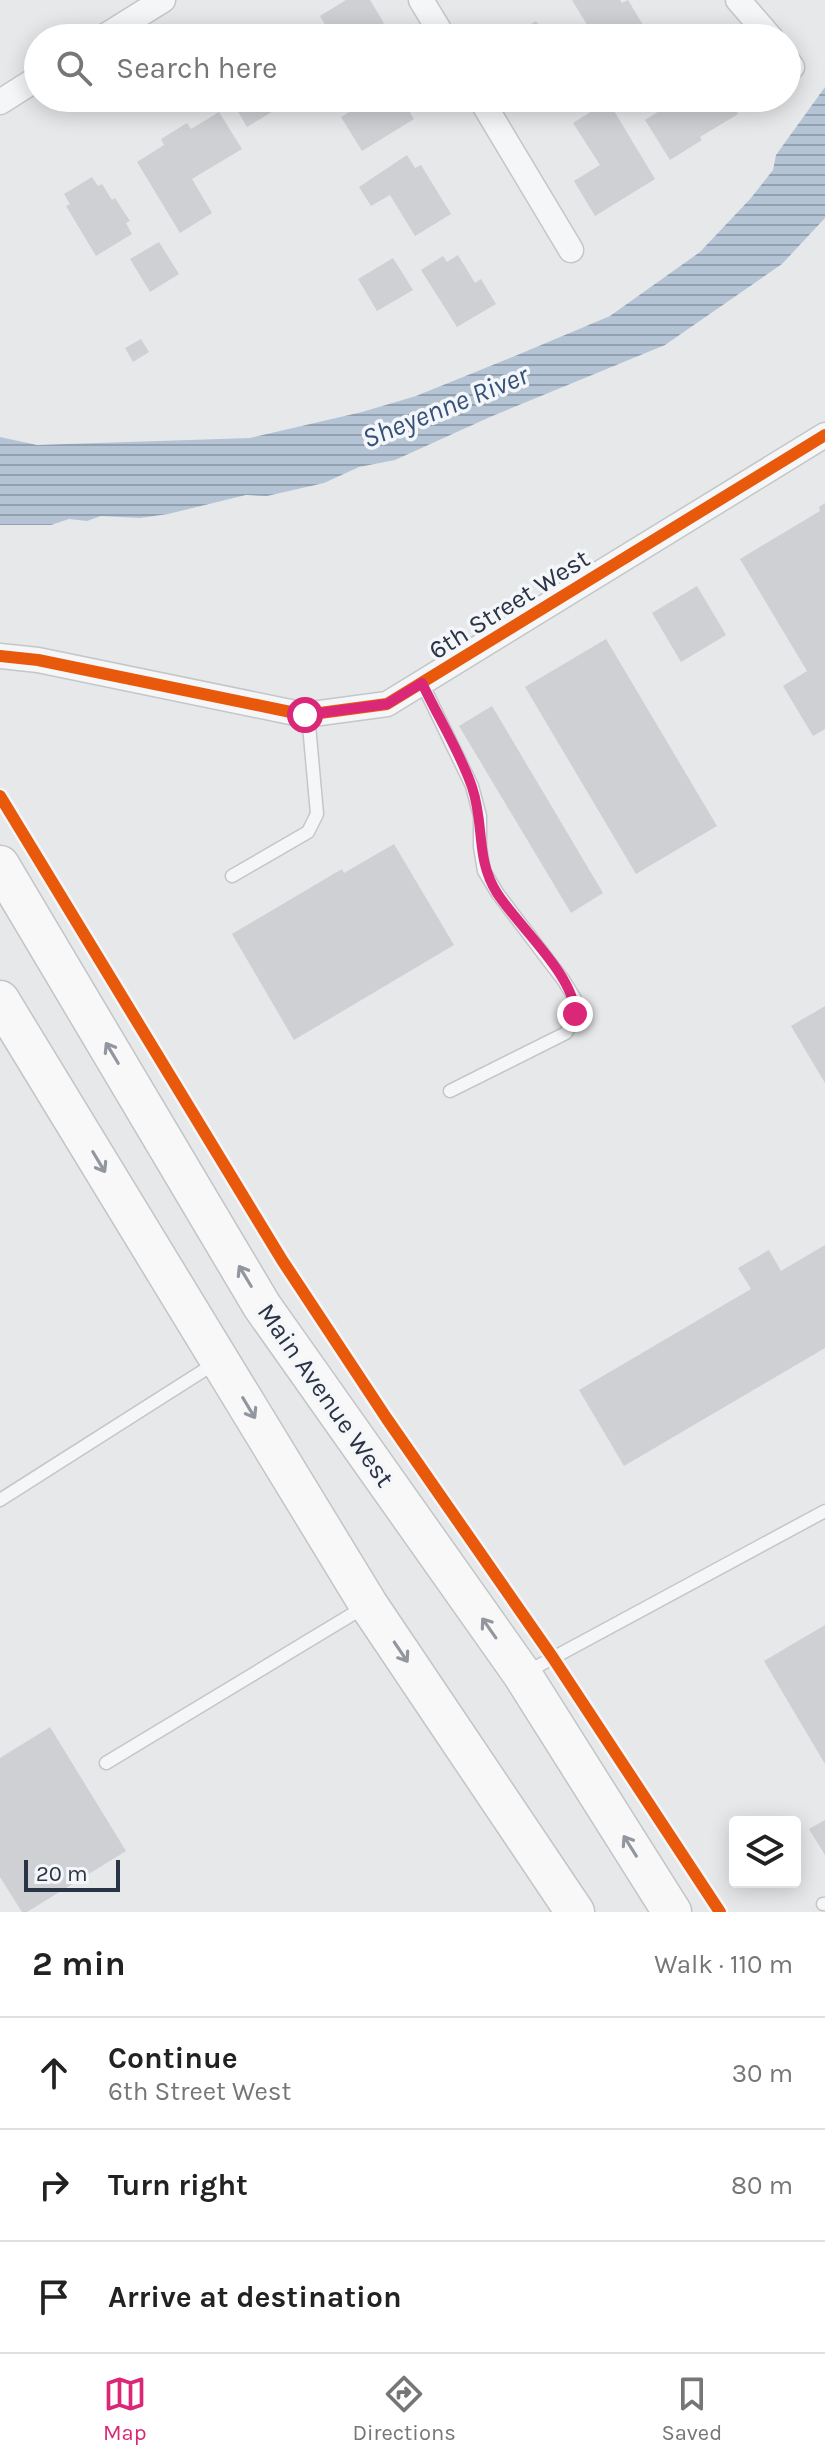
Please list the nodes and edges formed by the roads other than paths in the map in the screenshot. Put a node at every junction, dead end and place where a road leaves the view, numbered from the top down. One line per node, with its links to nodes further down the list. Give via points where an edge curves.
1 (163, 0): 4 (street)
2 (421, 0): 5 (street)
3 (738, 0): 6 (street)
4 (124, 24)
5 (436, 24)
6 (759, 24)
7 (24, 87): 8 (street)
8 (0, 102)
9 (488, 112): 10 (street)
10 (571, 250)
11 (825, 435): 13 (street, 6th Street West)
12 (0, 656): 14 (street, 6th Street West)
13 (422, 683): 14 (street, 6th Street West, via 387,704); 18 (lane, via 472,786 484,871 575,999 566,1033)
14 (308, 714): 16 (lane, via 317,814 313,823 308,832)
15 (0, 865): 23 (main road, Main Avenue West, one-way to 15, via 262,1306)
16 (232, 876)
17 (1, 1002): 19 (main road, one-way to 19)
18 (450, 1091)
19 (220, 1360): 20 (lane); 22 (main road, one-way to 22)
20 (0, 1500)
21 (825, 1511): 23 (lane)
22 (368, 1604): 24 (lane); 25 (main road, one-way to 25)
23 (522, 1674): 26 (main road, Main Avenue West, one-way to 23)
24 (106, 1763)
25 (575, 1912)
26 (672, 1912)

